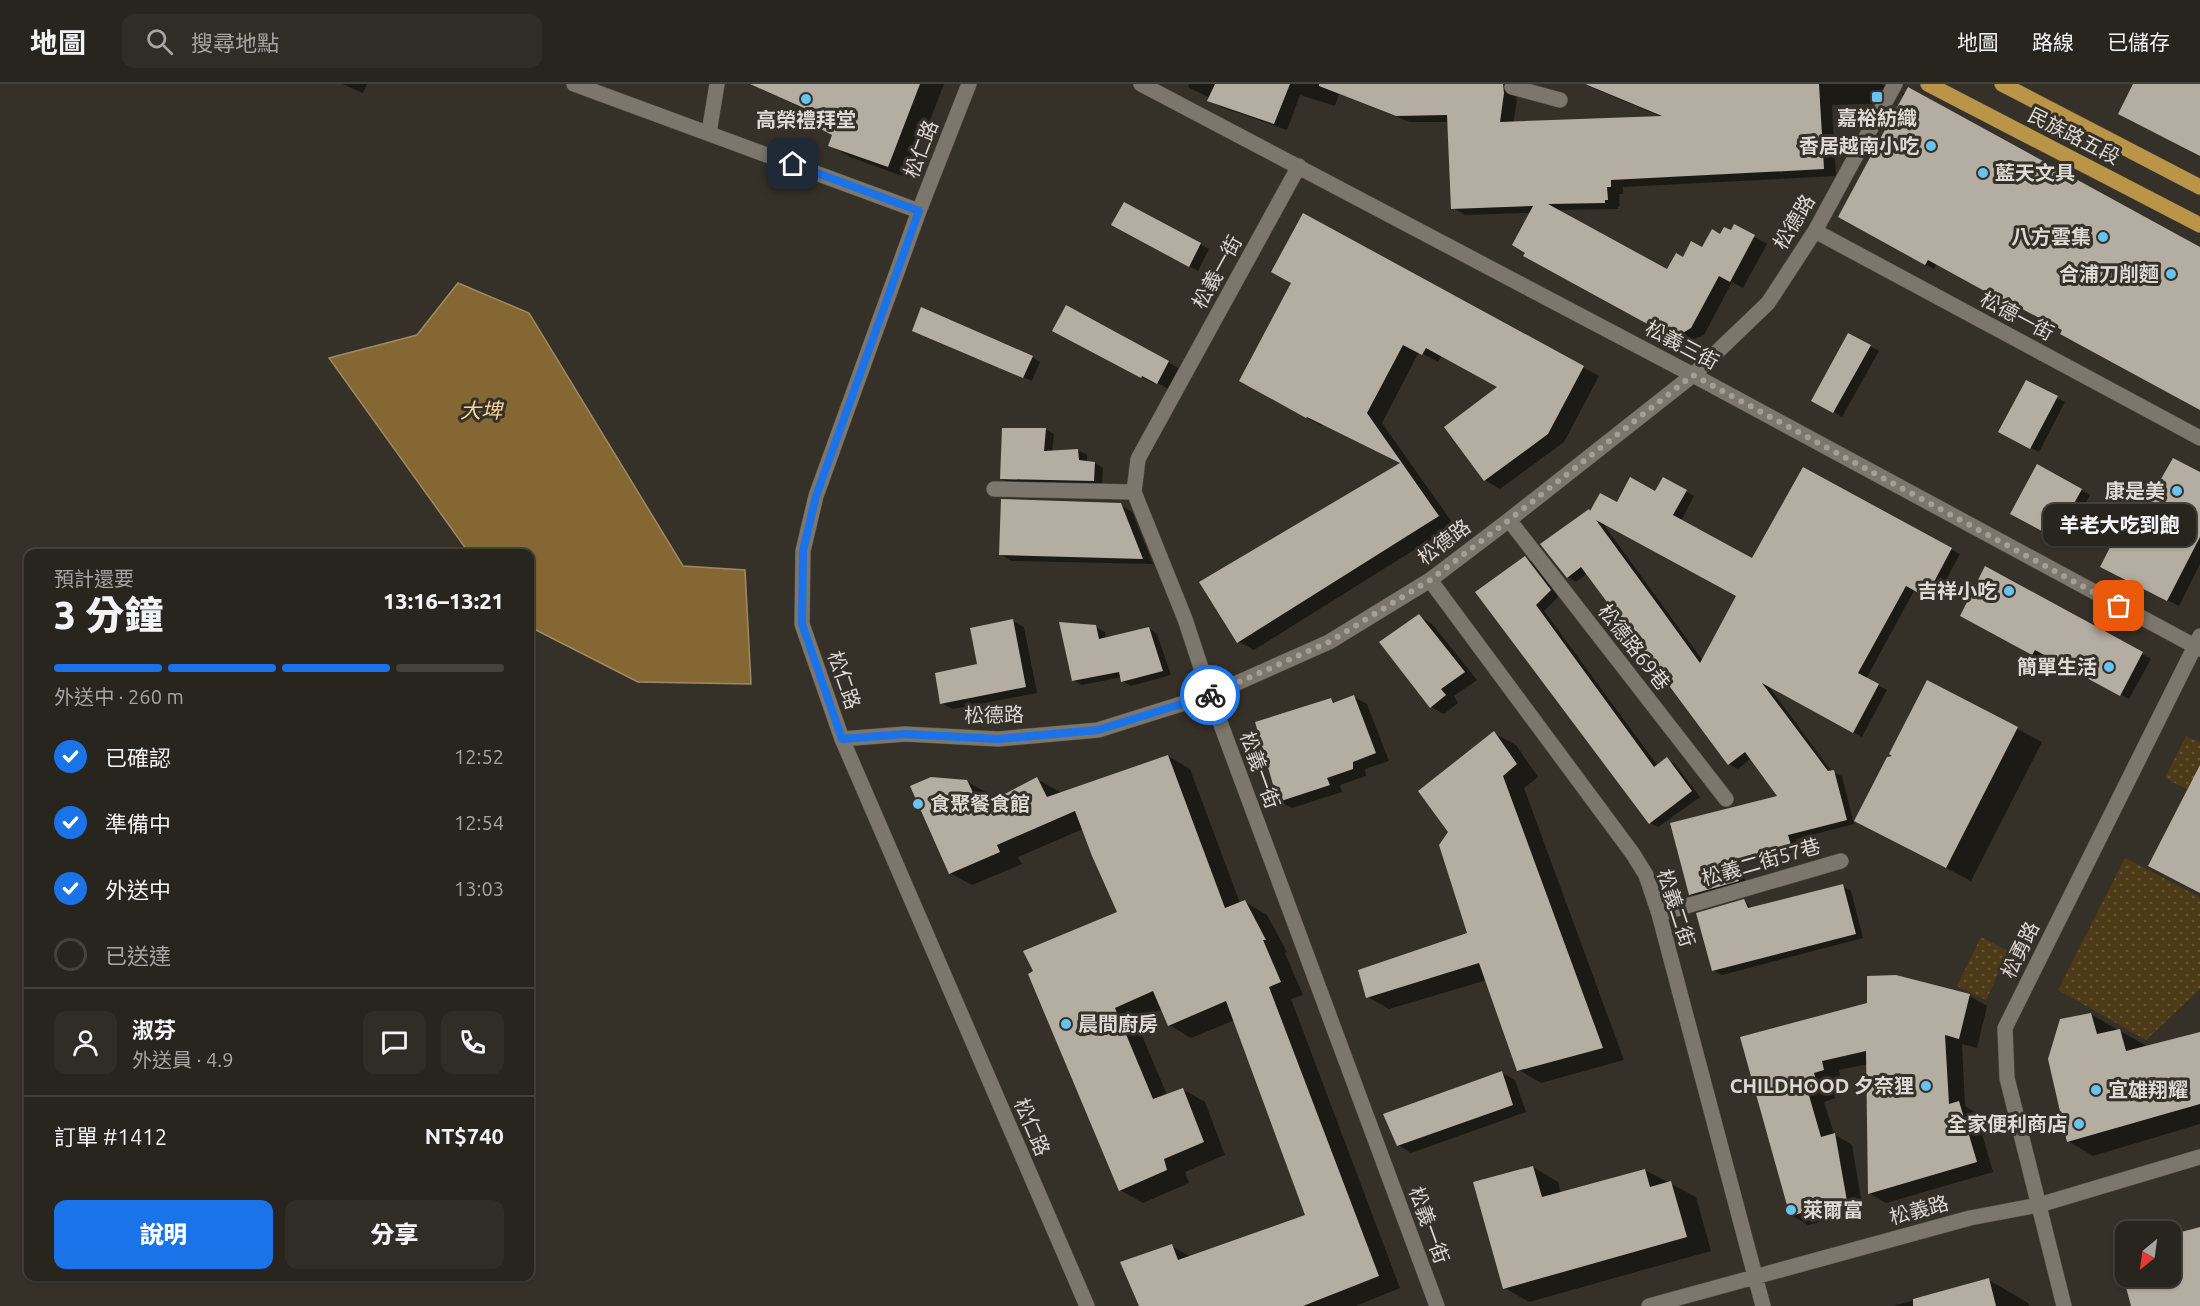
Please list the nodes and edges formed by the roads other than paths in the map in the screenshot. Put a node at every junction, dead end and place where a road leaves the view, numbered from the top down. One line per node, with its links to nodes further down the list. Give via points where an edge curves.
1 (574, 84): 10 (street)
2 (717, 84): 10 (street)
3 (969, 84): 13 (street, 松仁路)
4 (1141, 84): 11 (street, 松義三街)
5 (1513, 84): 9 (street, via 1512,87)
6 (1895, 84): 15 (street, 松德路)
7 (1928, 84): 14 (main road, 民族路五段)
8 (2002, 84): 12 (main road, 民族路五段)
9 (1560, 100)
10 (709, 133): 13 (street)
11 (1299, 166): 16 (street, 松義三街); 19 (street, 松義一街, via 1138,459)
12 (2200, 187)
13 (919, 211): 24 (street, 松仁路, via 816,496 803,551 802,624)
14 (2200, 225)
15 (1815, 231): 16 (street, 松德路, via 1768,303); 17 (street, 松德一街)
16 (1693, 375): 20 (street, 松德路); 22 (street, 松義三街)
17 (2200, 438)
18 (994, 489): 19 (street)
19 (1134, 492): 23 (street, 松義一街, via 1185,619)
20 (1509, 520): 21 (street, 松德路); 25 (street, 松德路69巷)
21 (1430, 580): 23 (street, 松德路, via 1329,642); 27 (street, 松義二街, via 1633,854 1646,875)
22 (2198, 644): 29 (street, 松勇路, via 2005,1028 2007,1078)
23 (1210, 695): 24 (street, 松德路, via 1098,730 998,739 905,734); 32 (street, 松義一街)
24 (842, 739): 31 (street, 松仁路)
25 (1726, 799)
26 (1841, 861): 27 (street, 松義二街57巷)
27 (1659, 914): 30 (street, 松義二街)
28 (2200, 1157): 29 (street, 松義路)
29 (2039, 1205): 30 (street, 松義路, via 1970,1218); 35 (street, 松勇路)
30 (1755, 1277): 33 (street, 松義路); 34 (street, 松義二街)
31 (1087, 1306)
32 (1437, 1306)
33 (1649, 1306)
34 (1763, 1306)
35 (2064, 1306)

